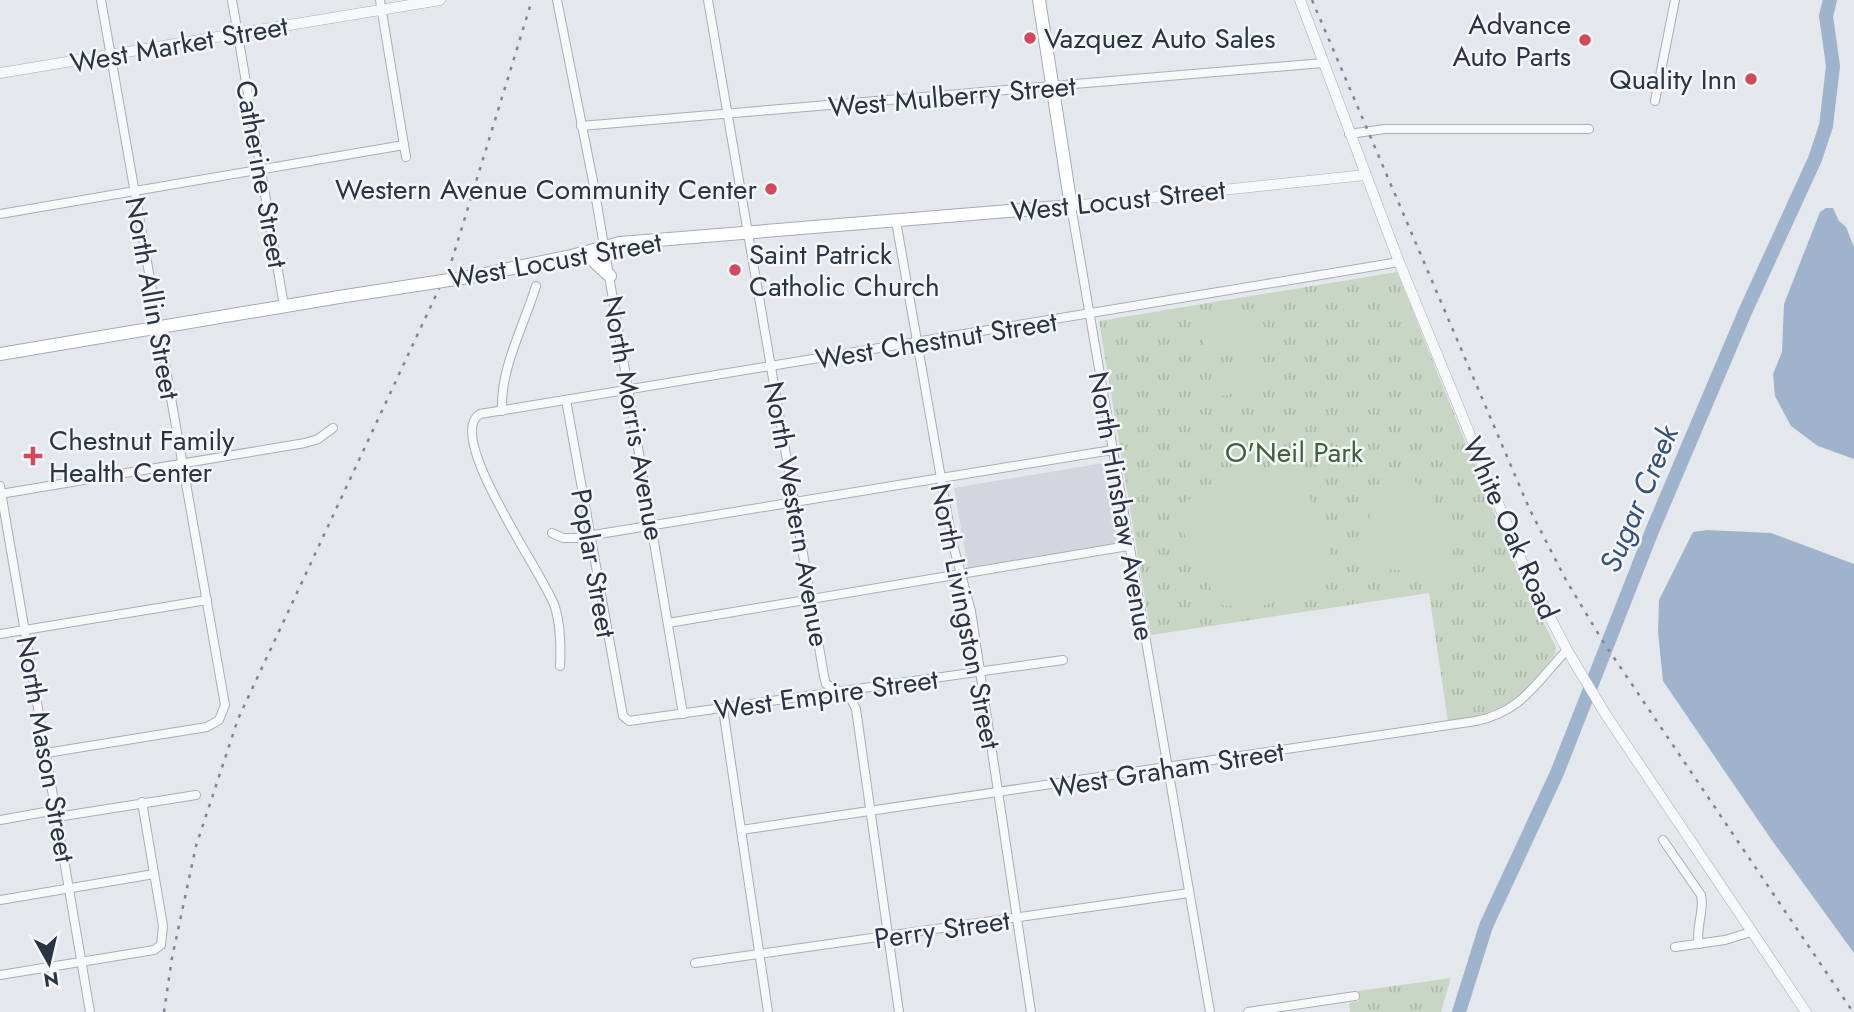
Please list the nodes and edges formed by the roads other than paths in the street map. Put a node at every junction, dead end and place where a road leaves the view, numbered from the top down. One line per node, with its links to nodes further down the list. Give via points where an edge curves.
1 (101, 0): 11 (street, North Allin Street)
2 (232, 0): 10 (street, Catherine Street)
3 (440, 0): 9 (street, West Market Street)
4 (557, 0): 17 (street, North Morris Avenue)
5 (708, 0): 16 (street, North Western Avenue)
6 (1039, 0): 14 (main road, North Hinshaw Avenue)
7 (1300, 0): 12 (street, White Oak Road)
8 (1675, 0): 15 (street)
9 (380, 5): 10 (street, West Market Street); 20 (street)
10 (238, 33): 11 (street, West Market Street); 22 (street, Catherine Street)
11 (111, 55): 13 (street, West Market Street); 24 (street, North Allin Street)
12 (1323, 63): 14 (street, West Mulberry Street); 19 (street, White Oak Road)
13 (0, 74)
14 (1053, 87): 16 (street, West Mulberry Street); 25 (main road, North Hinshaw Avenue)
15 (1655, 101)
16 (728, 115): 17 (street, West Mulberry Street); 28 (street, North Western Avenue)
17 (580, 126): 29 (street, North Morris Avenue)
18 (1590, 129): 19 (street, via 1385,129)
19 (1349, 134): 23 (street, White Oak Road)
20 (404, 145): 21 (street); 22 (street)
21 (406, 157)
22 (261, 170): 24 (street); 34 (street, Catherine Street)
23 (1365, 174): 25 (street, West Locust Street); 31 (street, White Oak Road)
24 (135, 191): 26 (street); 36 (street, North Allin Street)
25 (1071, 206): 27 (main road, West Locust Street); 35 (street, North Hinshaw Avenue)
26 (0, 214)
27 (896, 221): 28 (main road, West Locust Street); 37 (street, North Livingston Street)
28 (749, 233): 29 (main road, West Locust Street); 39 (street, North Western Avenue)
29 (604, 247): 30 (main road, West Locust Street); 32 (street, North Morris Avenue)
30 (578, 254): 32 (main road); 34 (main road, West Locust Street, bridge, via 475,276)
31 (1399, 262): 35 (street, West Chestnut Street); 59 (street, White Oak Road, via 1508,531)
32 (610, 276): 40 (street, North Morris Avenue)
33 (536, 286): 42 (street, via 511,356 501,395)
34 (284, 306): 36 (main road, West Locust Street)
35 (1090, 315): 37 (street, West Chestnut Street); 44 (street, North Hinshaw Avenue)
36 (159, 328): 38 (main road, West Locust Street); 45 (street, North Allin Street)
37 (917, 342): 39 (street, West Chestnut Street); 46 (street, North Livingston Street)
38 (0, 354)
39 (772, 366): 40 (street, West Chestnut Street); 48 (street, North Western Avenue)
40 (629, 390): 41 (street, West Chestnut Street); 49 (street, North Morris Avenue)
41 (566, 400): 42 (street, West Chestnut Street); 51 (street, Poplar Street)
42 (502, 411): 61 (street, West Chestnut Street, via 474,418 470,434 478,461 555,607)
43 (332, 428): 45 (street, via 305,443)
44 (1112, 450): 46 (street); 52 (street, North Hinshaw Avenue)
45 (182, 464): 47 (street); 55 (street, North Allin Street)
46 (941, 479): 48 (street); 53 (street, North Livingston Street)
47 (0, 492): 57 (street, North Mason Street)
48 (795, 503): 49 (street); 54 (street, North Western Avenue)
49 (652, 526): 51 (street); 56 (street, North Morris Avenue)
50 (552, 533): 51 (street, via 567,539)
51 (590, 536): 66 (street, Poplar Street, via 621,709)
52 (1128, 546): 53 (street); 68 (street, North Hinshaw Avenue)
53 (960, 573): 54 (street); 62 (street, North Livingston Street)
54 (811, 598): 56 (street); 63 (street, North Western Avenue, via 826,684)
55 (207, 600): 57 (street); 67 (street, North Allin Street, via 225,699 219,720 207,727)
56 (668, 623): 65 (street, North Morris Avenue)
57 (25, 630): 58 (street); 67 (street, North Mason Street)
58 (0, 634)
59 (1567, 650): 68 (street, West Graham Street, via 1519,703 1494,718); 82 (street, White Oak Road)
60 (1063, 660): 62 (street, West Empire Street)
61 (560, 666)
62 (980, 671): 63 (street, West Empire Street); 69 (street, North Livingston Street)
63 (839, 692): 64 (street, West Empire Street); 72 (street, North Western Avenue, via 855,702)
64 (723, 709): 65 (street, West Empire Street); 75 (street)
65 (683, 714): 66 (street, West Empire Street)
66 (630, 722)
67 (46, 753): 73 (street, North Mason Street)
68 (1167, 769): 69 (street, West Graham Street); 79 (street, North Hinshaw Avenue)
69 (998, 794): 72 (street, West Graham Street); 81 (street, North Livingston Street)
70 (196, 795): 71 (street)
71 (142, 802): 73 (street); 77 (street)
72 (871, 812): 75 (street, West Graham Street); 83 (street, North Western Avenue)
73 (56, 813): 74 (street); 78 (street, North Mason Street)
74 (0, 820)
75 (741, 830): 86 (street)
76 (1663, 840): 84 (street, via 1701,895 1696,930)
77 (154, 874): 78 (street); 87 (street, via 163,926 161,945)
78 (70, 889): 80 (street); 87 (street, North Mason Street)
79 (1189, 893): 81 (street, Perry Street); 95 (street, North Hinshaw Avenue)
80 (0, 900)
81 (1017, 918): 83 (street, Perry Street); 94 (street, North Livingston Street)
82 (1751, 932): 84 (street); 97 (street, White Oak Road)
83 (888, 937): 86 (street, Perry Street); 93 (street, North Western Avenue)
84 (1699, 944): 85 (street)
85 (1675, 947)
86 (759, 954): 88 (street, Perry Street); 92 (street)
87 (82, 962): 89 (street); 91 (street, North Mason Street)
88 (695, 963)
89 (0, 975)
90 (1355, 996): 96 (street)
91 (90, 1012)
92 (768, 1012)
93 (899, 1012)
94 (1031, 1012)
95 (1210, 1012)
96 (1248, 1012)
97 (1806, 1012)

